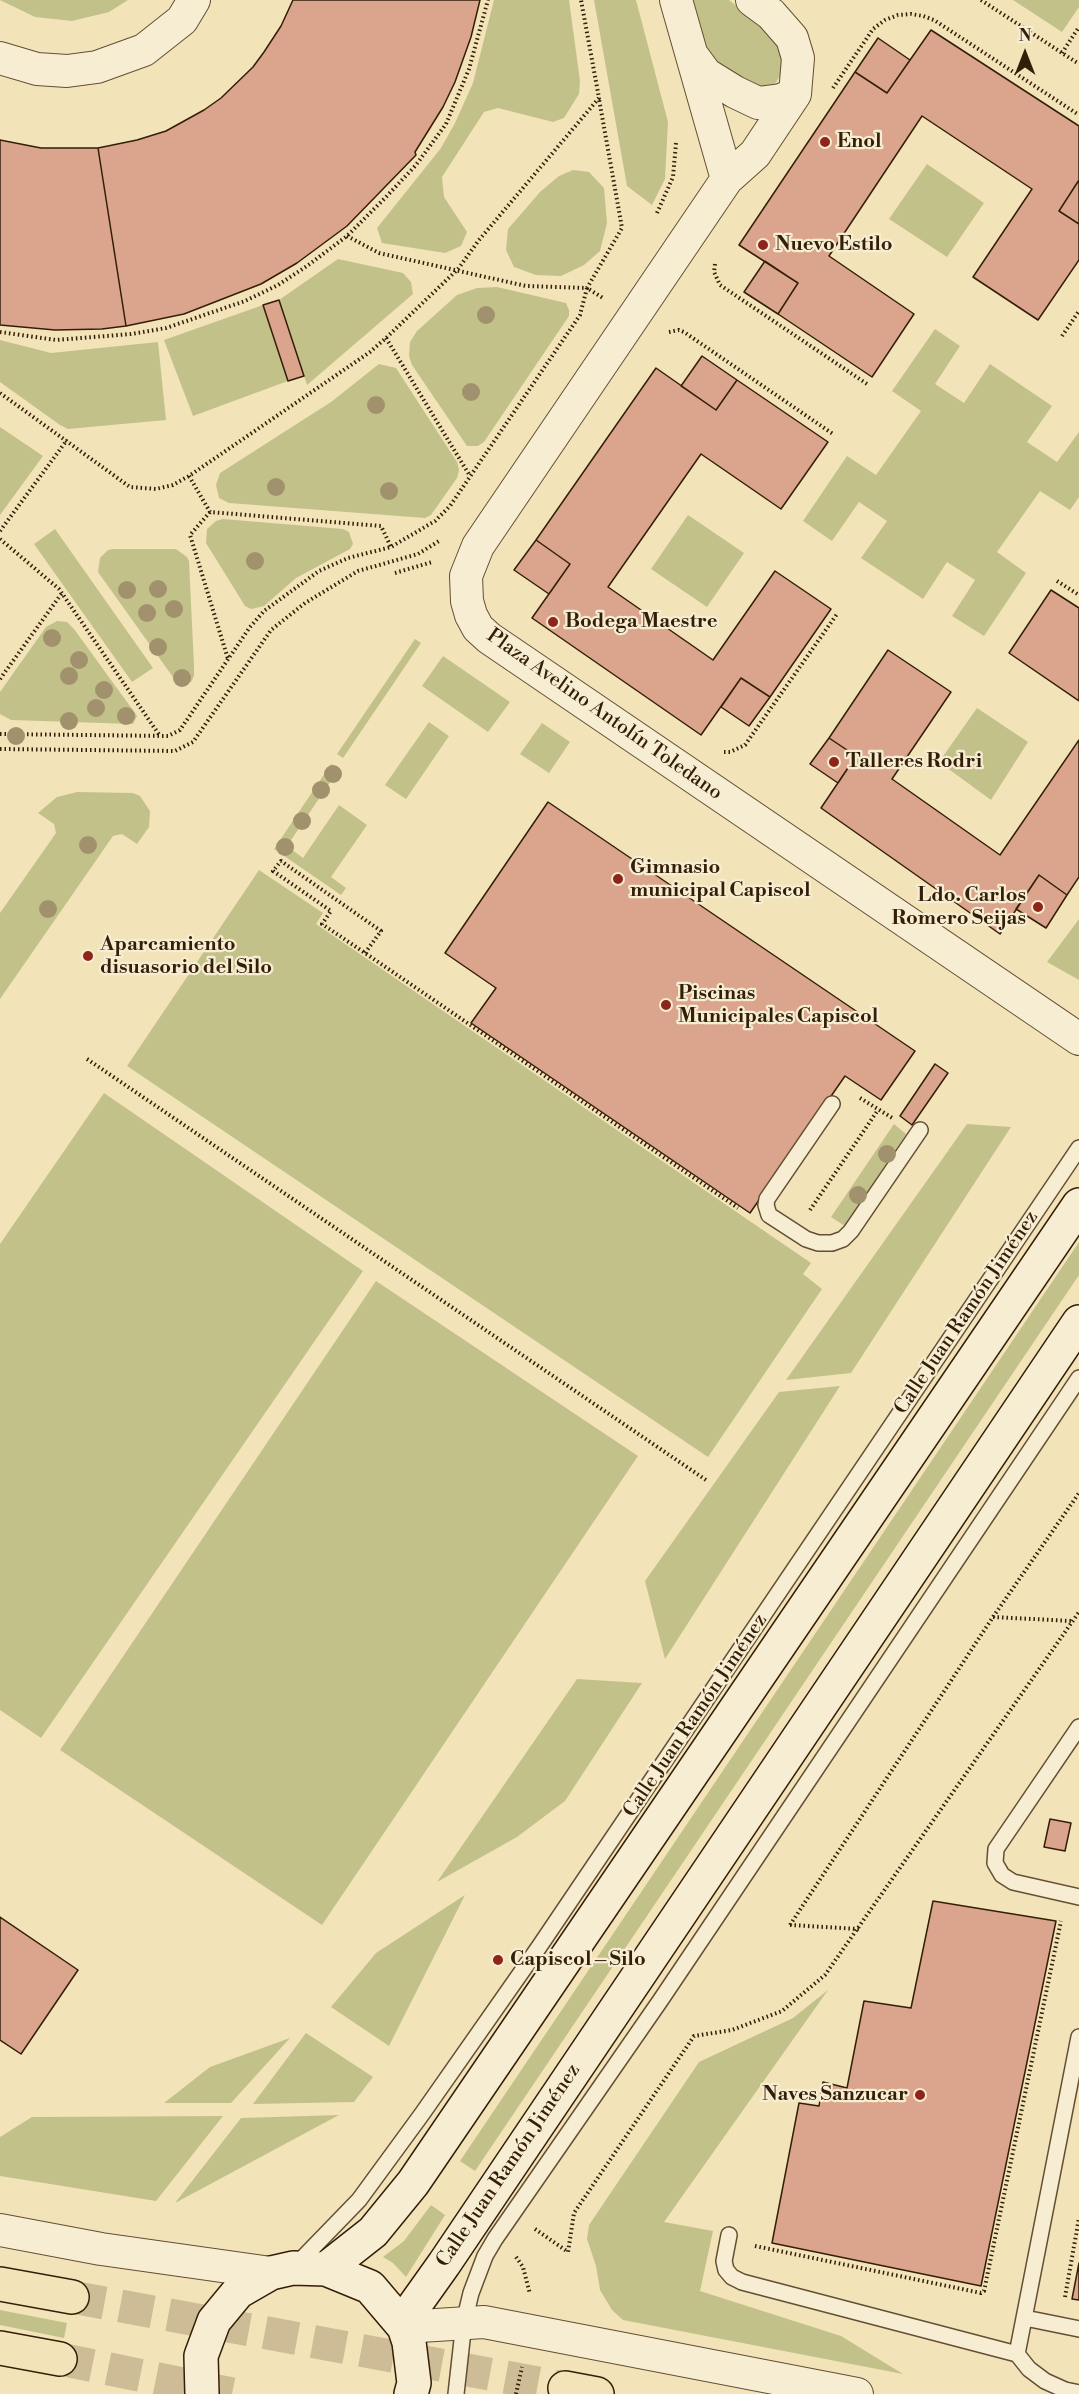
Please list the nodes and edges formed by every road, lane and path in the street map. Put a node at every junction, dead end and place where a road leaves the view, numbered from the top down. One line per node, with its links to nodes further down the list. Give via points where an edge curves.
1 (194, 0): 10 (street, via 182,20 144,50 97,67 37,69)
2 (488, 0): 19 (path, via 469,69 446,124 416,165)
3 (581, 0): 13 (path)
4 (676, 0): 8 (street)
5 (752, 0): 12 (street, Plaza Avelino Antolín Toledano, via 792,38 798,58)
6 (981, 0): 9 (path)
7 (1079, 27): 9 (path)
8 (690, 51): 12 (street, via 706,74 758,103); 17 (street)
9 (1062, 53): 11 (path)
10 (0, 58)
11 (1079, 64)
12 (795, 94): 17 (street, Plaza Avelino Antolín Toledano, via 755,154)
13 (599, 98): 21 (path); 22 (path, via 622,228)
14 (827, 98): 15 (path, via 873,29 885,20 911,14 934,20)
15 (1079, 115)
16 (676, 141): 18 (path, via 673,177)
17 (727, 179): 54 (street, Plaza Avelino Antolín Toledano, via 478,546 466,576 471,615 489,638)
18 (656, 214)
19 (347, 236): 21 (path, via 379,253); 26 (path, via 307,266 245,302 166,328 56,340)
20 (721, 255): 30 (path, via 714,272 720,285)
21 (458, 269): 22 (path, via 526,286); 29 (path)
22 (587, 288): 35 (path, via 580,315)
23 (610, 289): 24 (path)
24 (598, 306)
25 (1079, 311): 28 (path)
26 (0, 332)
27 (667, 333): 32 (path, via 684,332)
28 (1062, 336)
29 (386, 338): 34 (path); 35 (path)
30 (867, 384)
31 (0, 393): 33 (path)
32 (833, 434)
33 (67, 440): 34 (path, via 130,486 156,489); 37 (path)
34 (189, 476): 36 (path)
35 (470, 476): 40 (path, via 450,506 435,520)
36 (210, 512): 40 (path, via 381,526); 47 (path, via 190,535)
37 (0, 531)
38 (0, 539): 44 (path)
39 (442, 539): 51 (path, via 418,554 358,571 305,603 271,630 193,742 175,751)
40 (391, 547): 47 (path, via 348,558 319,571 264,611)
41 (435, 561): 42 (path)
42 (395, 573)
43 (1057, 581): 45 (path)
44 (62, 593): 48 (path); 50 (path)
45 (1079, 595)
46 (837, 614): 52 (path, via 745,745)
47 (228, 660): 50 (path, via 180,730)
48 (0, 679)
49 (0, 734): 50 (path)
50 (160, 736)
51 (0, 749)
52 (721, 752)
53 (365, 953): 53 (path, via 322,924 331,911 273,871 281,861 381,931); 63 (path)
54 (1079, 1039)
55 (87, 1059): 67 (path)
56 (858, 1097): 58 (path)
57 (832, 1104): 64 (lane, via 767,1199 769,1215)
58 (878, 1110): 59 (path); 64 (path)
59 (897, 1120)
60 (920, 1130): 64 (lane, via 843,1239 818,1243)
61 (1079, 1149): 84 (lane, Calle Juan Ramón Jiménez, via 422,2114 366,2192)
62 (1079, 1205): 83 (main road, Calle Juan Ramón Jiménez, via 413,2183 373,2232)
63 (739, 1210)
64 (794, 1232)
65 (1079, 1322): 91 (main road, Calle Juan Ramón Jiménez)
66 (1079, 1378): 90 (lane, Calle Juan Ramón Jiménez, via 654,2011 495,2239 477,2276)
67 (706, 1480)
68 (1079, 1493): 70 (path)
69 (1079, 1612): 71 (path)
70 (993, 1617): 71 (path); 75 (path, via 789,1925)
71 (1073, 1621): 75 (path)
72 (1079, 1727): 73 (lane, via 996,1849 995,1863 1002,1875 1014,1882)
73 (1079, 1897)
74 (1062, 1918): 81 (path, via 984,2292)
75 (859, 1929): 78 (path, via 825,1975 782,2011 732,2030 694,2036 574,2213 568,2252)
76 (1079, 2037): 89 (lane)
77 (1079, 2218): 88 (path)
78 (534, 2229)
79 (0, 2230): 84 (street, via 101,2249)
80 (729, 2235): 94 (lane, via 726,2270 742,2282)
81 (751, 2245)
82 (516, 2257): 86 (path, via 523,2267)
83 (326, 2269): 84 (main road); 91 (main road, via 370,2287)
84 (282, 2271): 98 (main road, via 238,2292 214,2321 201,2356)
85 (0, 2284): 87 (highway)
86 (530, 2296)
87 (72, 2298)
88 (1065, 2300)
89 (1025, 2318): 92 (lane); 94 (lane)
90 (464, 2322): 91 (street); 100 (lane, Calle Juan Ramón Jiménez); 102 (street, via 529,2330)
91 (403, 2325): 99 (main road, via 410,2342 414,2383)
92 (1079, 2329)
93 (0, 2348): 95 (highway)
94 (1017, 2354): 97 (lane, via 1045,2381)
95 (60, 2359)
96 (565, 2388): 101 (highway)
97 (1079, 2393)
98 (202, 2394)
99 (411, 2394)
100 (456, 2394)
101 (597, 2394)
102 (857, 2394)

